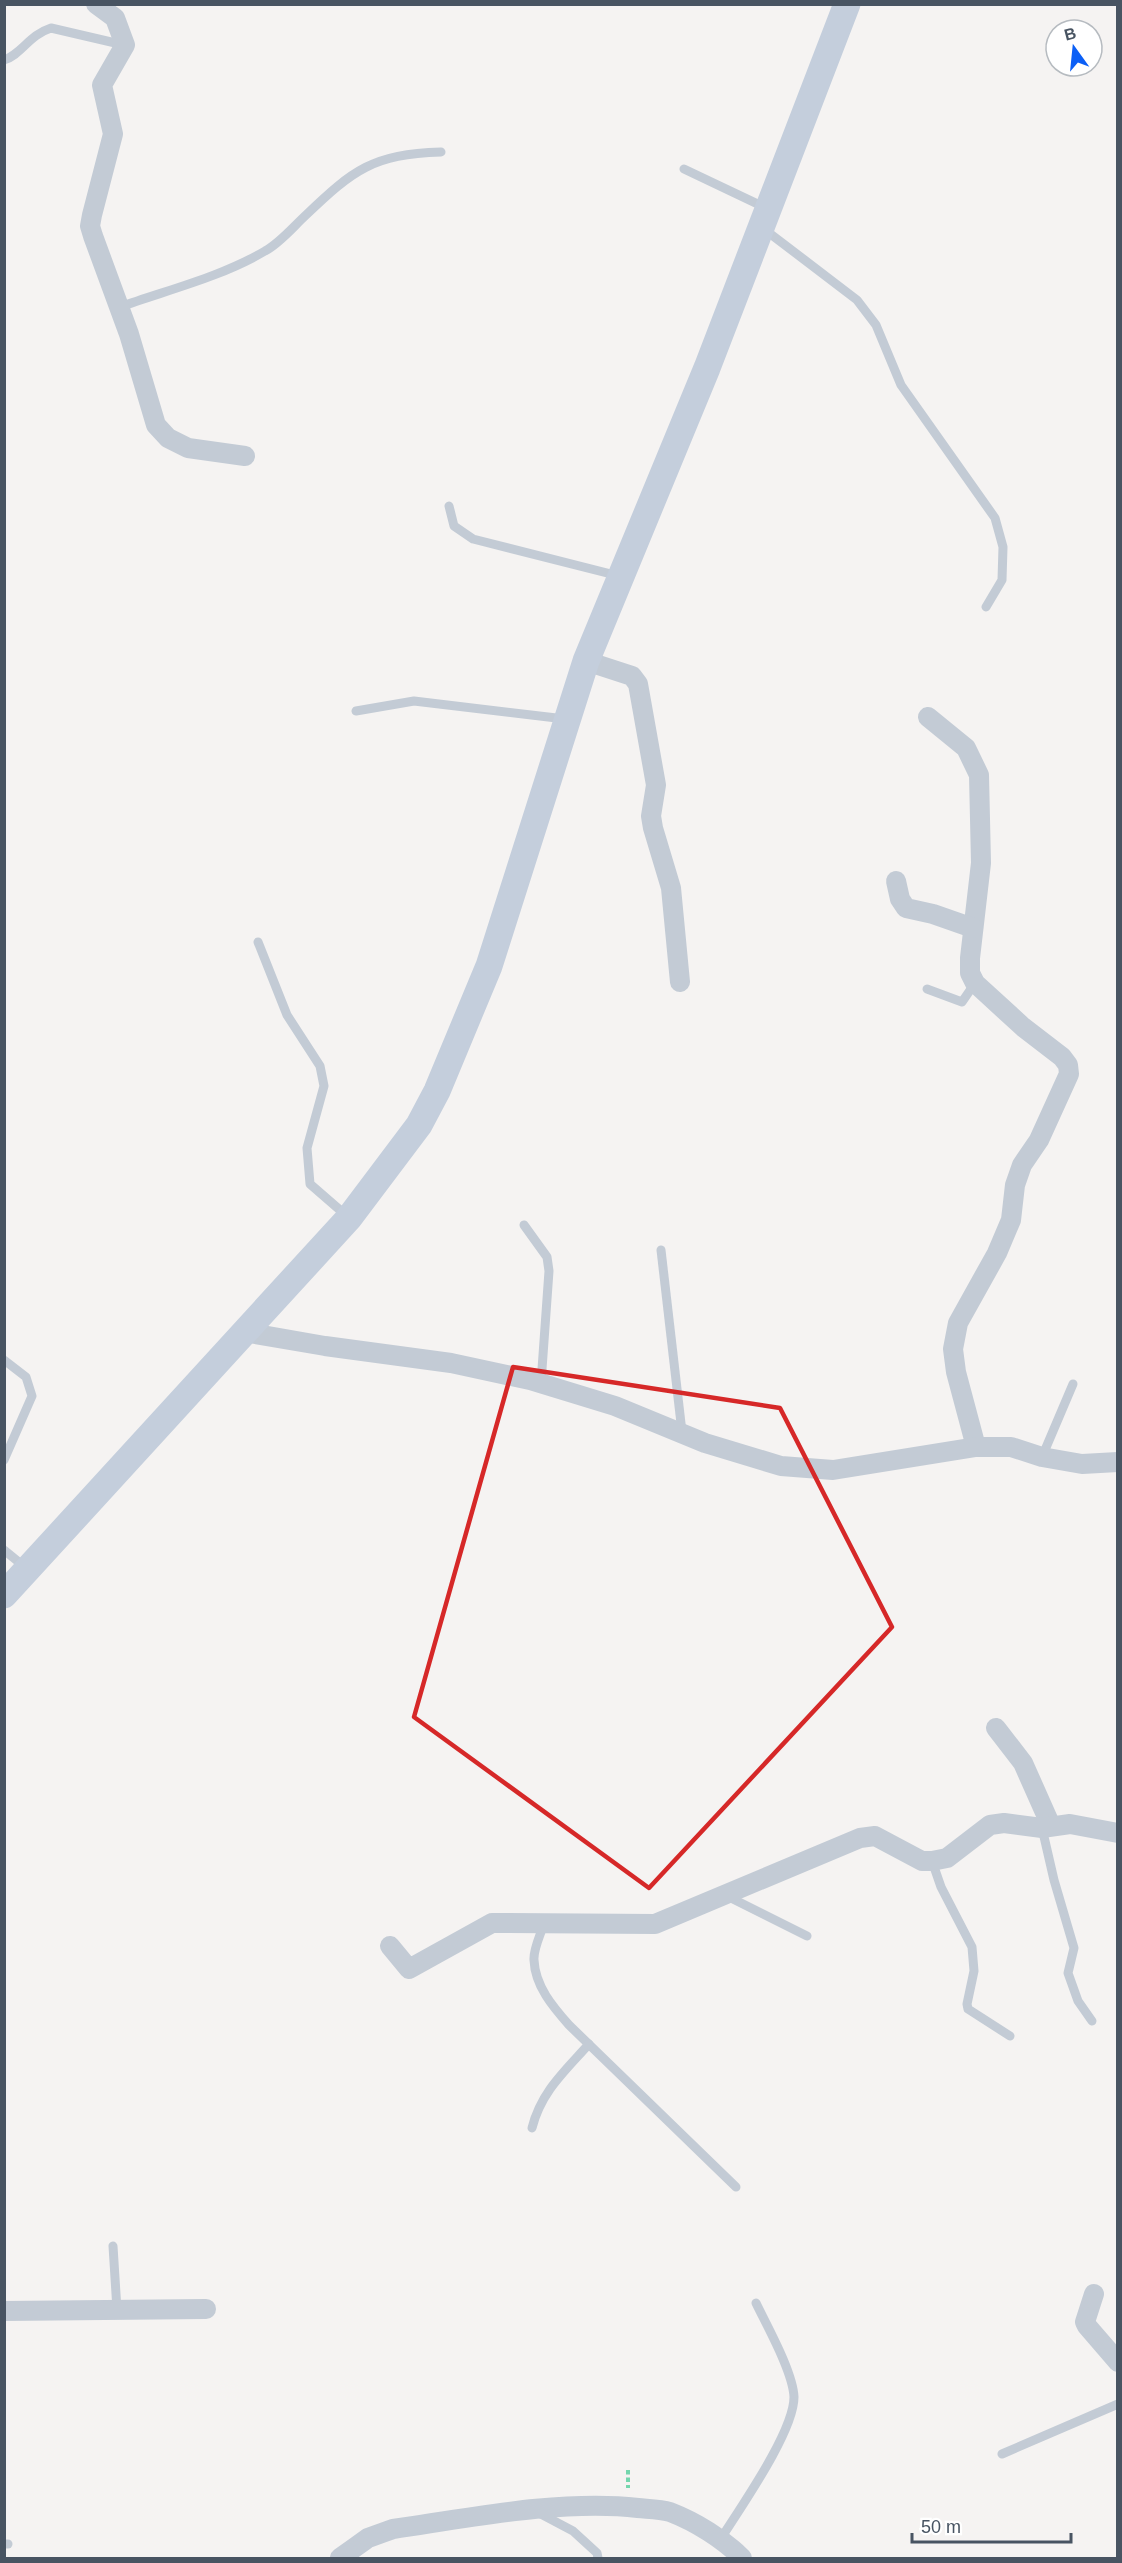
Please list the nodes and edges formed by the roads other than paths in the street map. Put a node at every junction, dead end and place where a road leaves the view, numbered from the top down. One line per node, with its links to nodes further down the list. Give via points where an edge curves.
1 (96, 4): 3 (street, via 115,18)
2 (847, 4): 7 (street)
3 (125, 45): 4 (lane, via 51,28 28,40 12,58); 8 (street, via 102,85 113,134 90,226)
4 (4, 60)
5 (441, 152): 8 (lane, via 410,153 367,164 333,189 266,251)
6 (684, 169): 7 (lane)
7 (765, 218): 11 (street); 12 (lane, via 857,300 876,325 901,385 996,518 1003,547 1002,580)
8 (120, 307): 9 (street, via 156,425 168,438 188,448)
9 (245, 456)
10 (449, 506): 11 (lane, via 454,526 473,539)
11 (621, 576): 13 (street)
12 (986, 607)
13 (586, 661): 16 (street); 20 (street, via 632,676 638,684 656,785 651,816 671,888)
14 (356, 711): 16 (lane, via 414,701)
15 (928, 717): 18 (street, via 966,748 979,776 981,863)
16 (567, 719): 23 (street, via 489,966 447,1069 419,1125)
17 (896, 881): 18 (street, via 906,908)
18 (973, 928): 21 (street, via 970,973)
19 (258, 942): 23 (lane, via 287,1014 320,1066 324,1086 307,1148 310,1184)
20 (680, 982)
21 (975, 983): 22 (lane, via 962,1002); 31 (street, via 1062,1057 1070,1074 1039,1140 1022,1165 1011,1220 997,1253 958,1323 953,1349 956,1372)
22 (927, 989)
23 (349, 1218): 26 (street)
24 (524, 1225): 28 (lane, via 548,1257)
25 (661, 1250): 30 (lane)
26 (244, 1332): 28 (street, via 451,1363); 36 (street)
27 (4, 1360): 33 (lane, via 26,1377 32,1396)
28 (541, 1383): 30 (street, via 615,1406)
29 (1073, 1384): 32 (lane)
30 (682, 1433): 31 (street, via 781,1466 833,1470)
31 (976, 1447): 32 (street, via 1011,1447)
32 (1042, 1457): 34 (street, via 1082,1464)
33 (4, 1460)
34 (1118, 1462)
35 (4, 1550): 36 (lane)
36 (28, 1570): 37 (street)
37 (4, 1595)
38 (996, 1728): 39 (street, via 1023,1763)
39 (1047, 1827): 40 (street, via 1070,1824); 41 (street, via 1004,1823 990,1826 946,1858); 46 (lane, via 1054,1880 1074,1948 1068,1973 1078,2001)
40 (1118, 1833)
41 (932, 1861): 42 (street, via 922,1861 875,1836 860,1838); 47 (lane, via 972,1947 975,1971 968,2009)
42 (727, 1896): 43 (street, via 655,1924); 44 (lane)
43 (544, 1923): 45 (street, via 492,1923 409,1969); 48 (lane, via 534,1958 539,1981 549,2002)
44 (807, 1936)
45 (390, 1946)
46 (1092, 2021)
47 (1010, 2036)
48 (589, 2044): 49 (lane, via 545,2093); 50 (lane)
49 (532, 2128)
50 (736, 2187)
51 (113, 2246): 55 (lane)
52 (1094, 2294): 57 (street, via 1085,2322)
53 (756, 2302): 61 (lane, via 788,2373 794,2397 778,2445)
54 (206, 2309): 55 (street)
55 (117, 2310): 56 (street)
56 (4, 2311)
57 (1118, 2362)
58 (1118, 2404): 59 (lane)
59 (1002, 2454)
60 (534, 2510): 61 (street, via 625,2506 668,2511); 62 (street, via 381,2532); 63 (lane, via 573,2531 597,2553)
61 (720, 2540): 64 (street)
62 (340, 2559)
63 (598, 2559)
64 (742, 2559)

